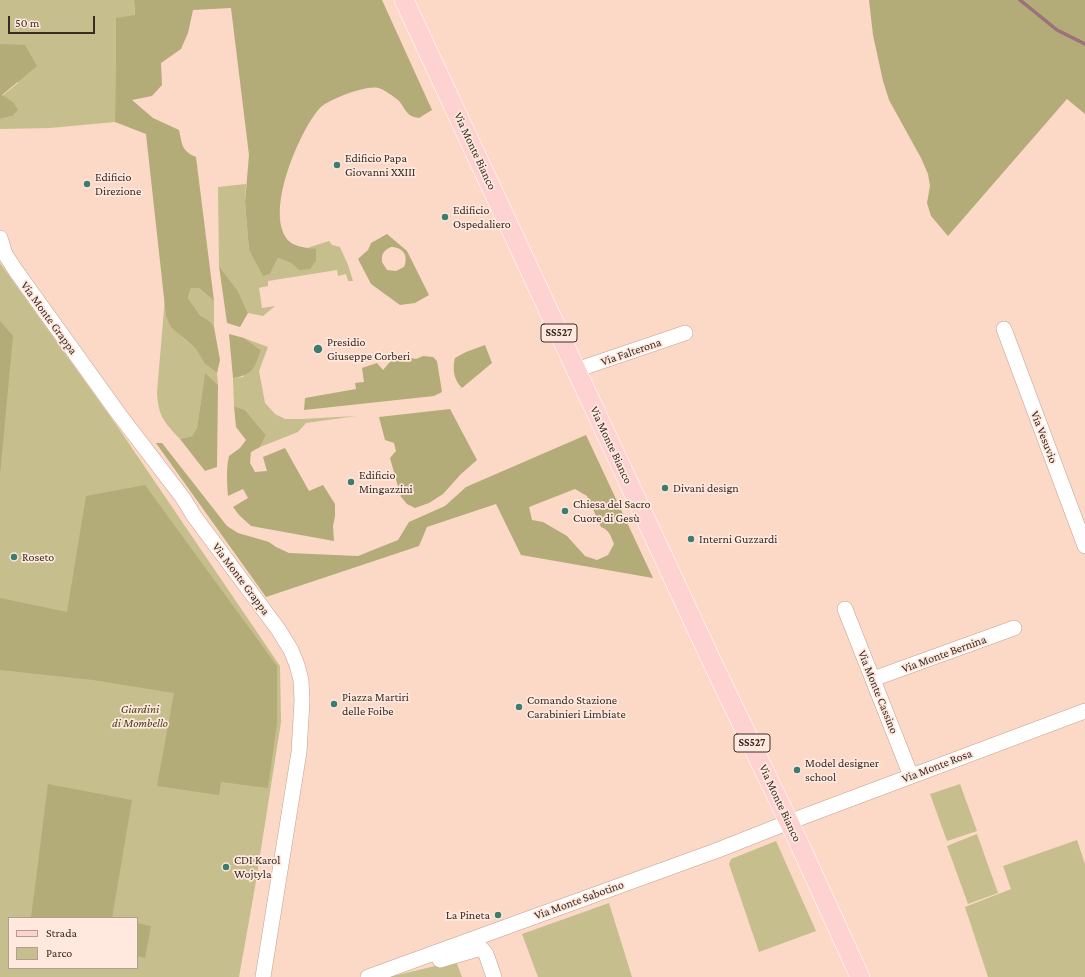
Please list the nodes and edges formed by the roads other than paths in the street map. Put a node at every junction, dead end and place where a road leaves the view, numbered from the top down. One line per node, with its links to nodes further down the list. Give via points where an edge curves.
1 (404, 0): 5 (main road, Via Monte Bianco / SS527)
2 (0, 238): 14 (street, Via Monte Grappa, via 16,271 278,629 297,665 302,701 299,752)
3 (1004, 329): 6 (street, Via Vesuvio)
4 (685, 333): 5 (street, Via Falterona)
5 (576, 370): 12 (main road, Via Monte Bianco / SS527)
6 (1085, 546)
7 (845, 609): 9 (street, Via Monte Cassino)
8 (1014, 628): 9 (street, Via Monte Bernina)
9 (873, 679): 11 (street, Via Monte Cassino)
10 (1085, 711): 11 (street, Via Monte Rosa)
11 (911, 776): 12 (street, Via Monte Rosa)
12 (789, 822): 13 (street, Via Monte Sabotino); 17 (main road, Via Monte Bianco / SS527)
13 (409, 961): 15 (street, Via Monte Sabotino); 16 (street, via 440,960 481,948 486,954)
14 (263, 977)
15 (368, 977)
16 (494, 977)
17 (860, 977)

